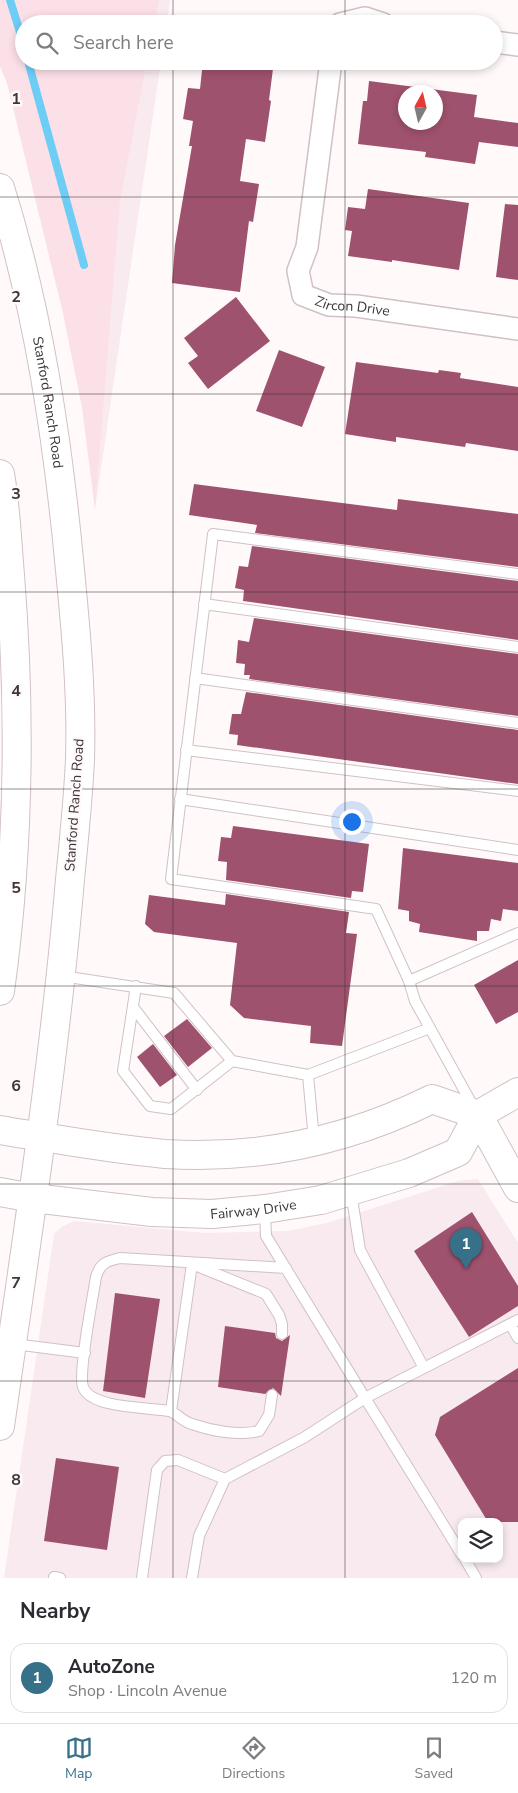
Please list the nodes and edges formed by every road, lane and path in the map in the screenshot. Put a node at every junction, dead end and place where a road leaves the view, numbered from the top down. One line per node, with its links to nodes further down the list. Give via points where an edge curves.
1 (503, 44): 2 (street)
2 (518, 46)
3 (332, 70): 5 (street, Zircon Drive, via 307,247 298,271 303,295 329,305)
4 (0, 188): 17 (main road, Stanford Ranch Road, via 39,346 62,484 76,637 80,758)
5 (518, 329)
6 (0, 474): 20 (main road, via 16,643 13,875)
7 (518, 574): 8 (lane, via 213,534)
8 (204, 604): 9 (lane); 10 (lane)
9 (518, 648)
10 (195, 678): 11 (lane); 12 (lane)
11 (518, 723)
12 (186, 750): 13 (lane); 14 (lane)
13 (518, 791)
14 (180, 799): 15 (lane); 18 (lane, via 170,880 376,909)
15 (518, 850)
16 (518, 933): 18 (lane)
17 (61, 976): 19 (lane); 29 (main road, Stanford Ranch Road)
18 (410, 981): 22 (lane, via 415,1002)
19 (136, 986): 21 (lane); 23 (lane, via 174,993)
20 (0, 992)
21 (133, 1007): 25 (lane); 25 (lane, via 123,1071 150,1106 171,1109)
22 (430, 1028): 24 (lane); 27 (lane)
23 (232, 1061): 24 (lane); 25 (lane)
24 (308, 1075): 30 (lane)
25 (197, 1090)
26 (518, 1092): 27 (main road)
27 (478, 1115): 30 (main road, via 432,1099 380,1122); 31 (main road); 33 (main road, Fairway Drive, via 458,1152 409,1173)
28 (0, 1130): 29 (main road)
29 (42, 1137): 30 (main road, via 190,1155 256,1152); 34 (main road, Stanford Ranch Road)
30 (315, 1143)
31 (518, 1188)
32 (0, 1192): 34 (main road, Fairway Drive)
33 (351, 1192): 35 (main road, Fairway Drive); 43 (lane, via 360,1250)
34 (33, 1198): 35 (main road, Fairway Drive, via 152,1212 212,1214); 41 (main road, Stanford Ranch Road)
35 (265, 1210): 37 (lane, via 266,1236)
36 (192, 1264): 37 (lane); 39 (lane, via 266,1294 279,1315); 42 (lane, via 120,1258 104,1263 96,1277); 46 (lane)
37 (286, 1268): 45 (lane)
38 (514, 1322): 40 (lane); 43 (lane)
39 (282, 1334)
40 (518, 1338)
41 (12, 1344): 42 (lane); 47 (main road, Stanford Ranch Road)
42 (85, 1353): 46 (lane, via 82,1382 89,1395 108,1403)
43 (424, 1368): 45 (lane)
44 (272, 1395): 46 (lane, via 269,1415 259,1431 245,1435 191,1424)
45 (365, 1398): 48 (lane, via 305,1437); 49 (lane)
46 (171, 1411)
47 (0, 1426)
48 (225, 1479): 51 (lane, via 178,1460 165,1461 157,1470); 52 (lane, via 199,1536)
49 (458, 1549)
50 (467, 1563): 53 (lane)
51 (142, 1578)
52 (192, 1578)
53 (476, 1578)

